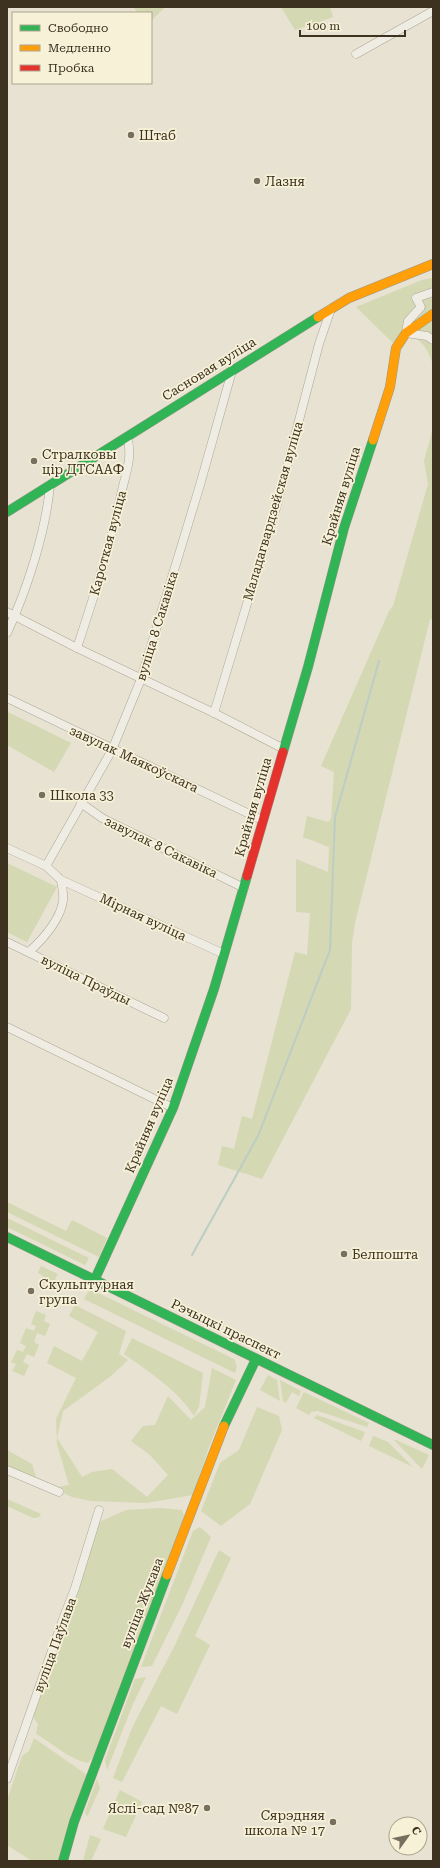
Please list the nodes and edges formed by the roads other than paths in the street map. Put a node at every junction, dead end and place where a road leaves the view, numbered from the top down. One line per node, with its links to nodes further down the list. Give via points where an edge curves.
1 (433, 12): 2 (street)
2 (356, 54)
3 (433, 264): 5 (street, Сасновая вуліца, via 374,286)
4 (433, 292): 7 (street, Крайняя вуліца, via 416,298 421,307 408,321)
5 (332, 308): 9 (street, Сасновая вуліца); 18 (street, Маладагвардзейская вуліца, via 319,344 276,508)
6 (433, 314): 7 (street, Крайняя вуліца)
7 (406, 333): 8 (street, via 427,336); 19 (street, Крайняя вуліца, via 396,348 390,387 344,528)
8 (433, 340)
9 (232, 371): 10 (street, Сасновая вуліца); 16 (street, вуліца 8 Сакавіка)
10 (127, 437): 11 (street, Сасновая вуліца); 15 (street, Кароткая вуліца, via 130,445 128,466 116,523)
11 (50, 485): 12 (street, Сасновая вуліца); 13 (street, via 35,558)
12 (7, 512)
13 (11, 614): 14 (street); 15 (street)
14 (7, 633)
15 (77, 648): 16 (street)
16 (141, 679): 18 (street); 20 (street, вуліца 8 Сакавіка)
17 (7, 698): 20 (street, завулак Маякоўскага)
18 (214, 713): 19 (street)
19 (284, 749): 22 (street, Крайняя вуліца)
20 (112, 750): 21 (street, вуліца 8 Сакавіка); 22 (street, завулак Маякоўскага)
21 (81, 803): 24 (street, вуліца 8 Сакавіка); 26 (street, завулак 8 Сакавіка, via 102,818)
22 (262, 820): 26 (street, Крайняя вуліца)
23 (7, 848): 24 (street, Мірная вуліца)
24 (46, 866): 25 (street, Мірная вуліца)
25 (61, 880): 28 (street, via 62,908 43,939); 29 (street, Мірная вуліца)
26 (244, 888): 29 (street, Крайняя вуліца)
27 (7, 942): 28 (street, вуліца Праўды)
28 (29, 952): 30 (street, вуліца Праўды)
29 (224, 954): 32 (street, Крайняя вуліца)
30 (164, 1018)
31 (7, 1027): 32 (street)
32 (173, 1108): 34 (street, Крайняя вуліца)
33 (7, 1237): 34 (street, Рэчыцкі праспект)
34 (95, 1279): 35 (street, Рэчыцкі праспект)
35 (256, 1359): 36 (street, Рэчыцкі праспект); 41 (street, вуліца Жукава, via 196,1499 87,1789)
36 (433, 1445)
37 (7, 1470): 38 (street)
38 (59, 1492)
39 (99, 1510): 40 (street, вуліца Паўлава, via 76,1588)
40 (7, 1779)
41 (63, 1861)

